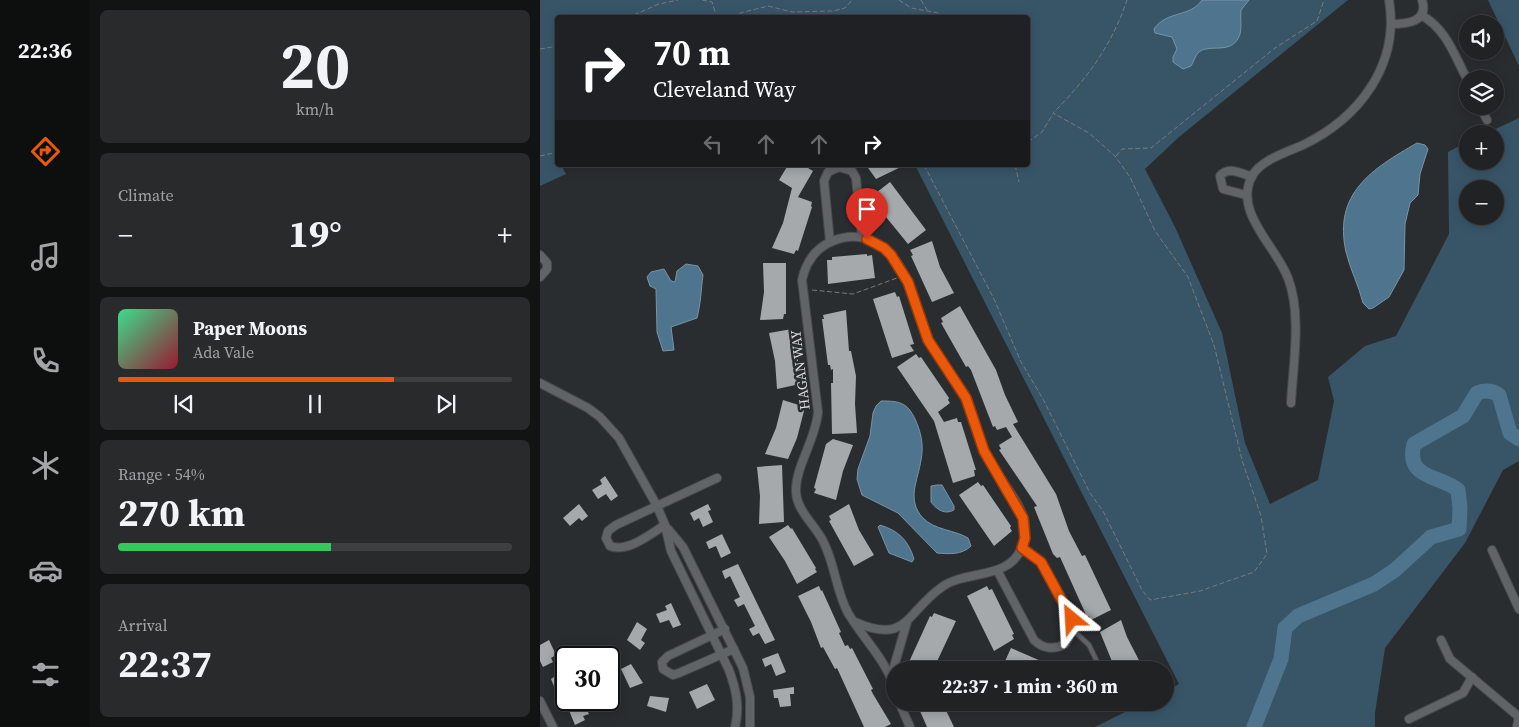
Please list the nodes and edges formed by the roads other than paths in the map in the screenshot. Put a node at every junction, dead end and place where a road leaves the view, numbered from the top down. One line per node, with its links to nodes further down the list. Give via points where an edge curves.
1 (1390, 0): 4 (street)
2 (1422, 0): 3 (street)
3 (1421, 15): 4 (street, via 1410,24); 5 (street, via 1445,36)
4 (1391, 24): 8 (street, via 1382,68 1357,107 1326,133 1268,162)
5 (1462, 70)
6 (1484, 115): 7 (street)
7 (1487, 120)
8 (1252, 176): 9 (street); 9 (street, via 1231,170 1220,176 1223,189)
9 (1246, 195): 15 (street, via 1249,210 1283,266 1292,289 1295,311)
10 (862, 238): 11 (street, via 846,237); 11 (street, via 856,178 852,171 839,167 831,170 824,181); 19 (street, via 884,248 904,275 928,340 966,398 984,451 1023,518 1025,538)
11 (830, 242): 23 (street, HAGAN WAY, via 818,250 804,272 802,289 818,412 797,481 796,496 824,543 841,597)
12 (540, 255): 13 (street, via 547,263 546,273)
13 (540, 277)
14 (540, 383): 17 (street, via 600,417 624,447)
15 (1291, 402)
16 (717, 478): 17 (street)
17 (656, 506): 18 (street); 18 (street, via 616,525 608,531 606,538 610,546 625,546)
18 (665, 525): 25 (street, via 683,547); 27 (street, via 671,551)
19 (1022, 548): 21 (street, via 1010,563); 26 (street, via 1038,558 1046,570 1071,615)
20 (1492, 550): 22 (street)
21 (997, 570): 24 (street, via 946,583 930,595); 26 (street, via 1038,644 1050,648 1061,646)
22 (1519, 609)
23 (855, 622): 24 (street, via 881,632 893,630); 33 (street, HAGAN WAY)
24 (906, 622): 31 (street)
25 (725, 629): 27 (street); 29 (street)
26 (1073, 630): 32 (lane, via 1089,645)
27 (711, 634): 30 (street); 30 (street, via 668,656 662,662 663,669 673,675)
28 (1440, 640): 34 (street, via 1450,660)
29 (734, 649): 30 (street); 41 (street, via 748,684)
30 (722, 654): 40 (street, via 736,688)
31 (896, 661)
32 (1097, 661)
33 (886, 668)
34 (1472, 677): 37 (street); 38 (street, via 1463,693)
35 (540, 702): 39 (street)
36 (903, 711): 42 (street)
37 (1519, 717): 43 (street)
38 (1409, 719)
39 (553, 727)
40 (735, 727)
41 (750, 727)
42 (910, 727)
43 (1517, 727)

